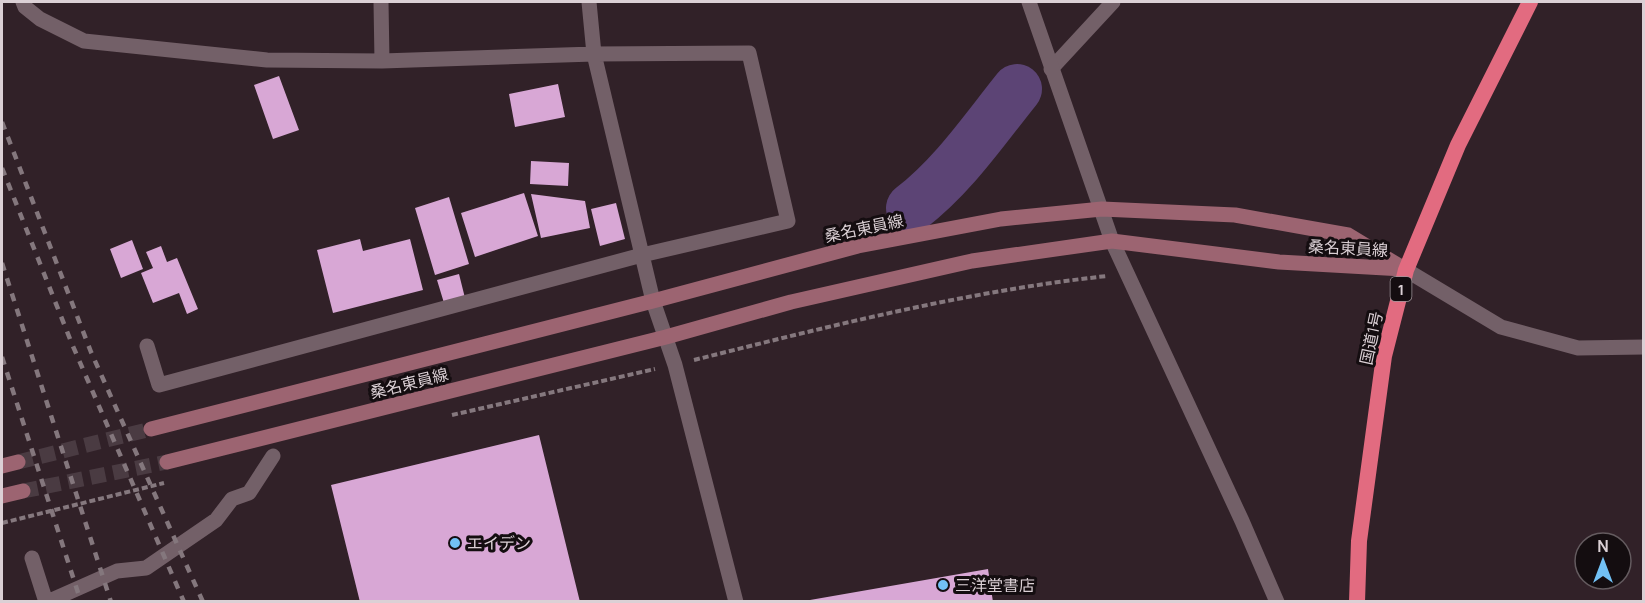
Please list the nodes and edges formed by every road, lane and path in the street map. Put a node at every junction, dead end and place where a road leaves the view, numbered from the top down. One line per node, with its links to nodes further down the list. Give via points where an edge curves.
1 (23, 2): 8 (street, via 40,19 84,41 267,60)
2 (381, 2): 8 (street)
3 (589, 2): 7 (street)
4 (1029, 2): 9 (street)
5 (1113, 2): 9 (street)
6 (1530, 2): 13 (highway, 国道1号 / 1, via 1458,145)
7 (594, 54): 8 (street); 12 (street); 12 (street, via 749,53 788,221)
8 (382, 61)
9 (1051, 69): 10 (street)
10 (1102, 209): 11 (street); 13 (main road, 桑名東員線, via 1235,215 1348,235); 15 (main road, 桑名東員線, via 1001,219 858,246)
11 (1113, 241): 13 (main road, 桑名東員線, via 1279,262); 14 (street); 16 (main road, 桑名東員線, via 972,261 791,302)
12 (642, 255): 15 (street); 17 (street, via 159,385)
13 (1406, 270): 18 (street, via 1501,327 1578,348); 34 (highway, 国道1号 / 1, via 1384,356 1359,541)
14 (1128, 274): 19 (path, via 1069,280 860,319); 33 (street)
15 (653, 301): 16 (street); 21 (main road, 桑名東員線)
16 (666, 337): 19 (street); 24 (main road, 桑名東員線)
17 (147, 346)
18 (1644, 347)
19 (675, 365): 20 (path); 32 (street)
20 (448, 416)
21 (151, 429)
22 (273, 456): 31 (street, via 249,494 232,498 216,520 146,568 117,571)
23 (18, 462): 25 (main road)
24 (167, 462)
25 (2, 466)
26 (171, 481): 29 (path)
27 (23, 491): 28 (main road)
28 (2, 496)
29 (2, 523)
30 (33, 558): 31 (street)
31 (47, 601)
32 (736, 602)
33 (1276, 602)
34 (1357, 602)

